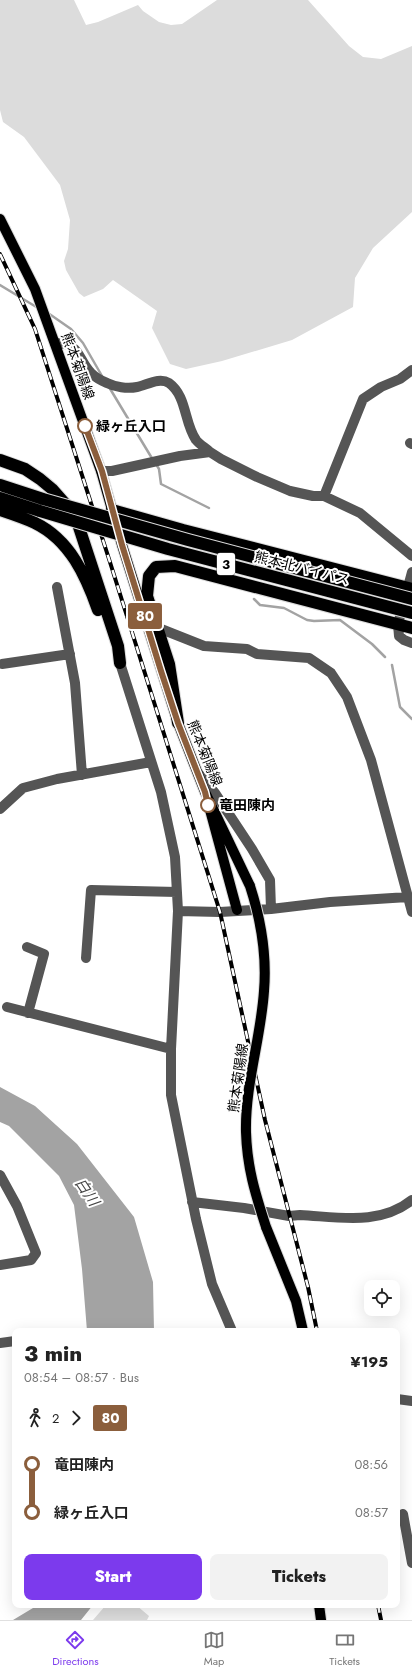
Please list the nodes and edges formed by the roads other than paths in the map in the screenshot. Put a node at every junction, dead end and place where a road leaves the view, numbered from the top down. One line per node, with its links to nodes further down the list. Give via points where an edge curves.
1 (0, 219): 2 (main road, 熊本菊陽線, via 35,289)
2 (55, 343): 4 (street, via 65,343 74,347 92,374 107,383 119,387 136,387 159,380 168,383 178,393 197,441); 6 (main road, 熊本菊陽線)
3 (412, 370): 8 (street, via 363,399)
4 (210, 452): 6 (street); 8 (street, via 221,460 290,491)
5 (0, 460): 22 (highway, via 25,469 40,479 75,515 118,646)
6 (102, 471): 11 (main road, 熊本菊陽線)
7 (0, 485): 15 (highway, 熊本北バイパス / 3, bridge, via 188,540)
8 (324, 496): 12 (street, via 360,513)
9 (0, 498): 16 (highway, 熊本北バイパス / 3, bridge, via 168,549)
10 (0, 510): 22 (highway, via 35,523 68,549 82,570 112,652)
11 (112, 510): 15 (highway); 18 (main road, 熊本菊陽線)
12 (412, 556)
13 (412, 573): 15 (street)
14 (57, 587): 21 (street)
15 (410, 592): 17 (street)
16 (412, 613)
17 (398, 624): 18 (highway, via 175,566 156,567 149,576 147,596); 19 (highway); 20 (street, via 399,636)
18 (152, 625): 24 (highway, via 169,664); 31 (street, via 204,646 309,658 330,673 347,697 371,760)
19 (412, 628)
20 (412, 642)
21 (70, 654): 23 (street); 27 (street, via 75,683)
22 (120, 662): 25 (street)
23 (2, 664)
24 (178, 723): 26 (main road, 熊本菊陽線)
25 (151, 762): 27 (street); 30 (street, via 162,792 174,857)
26 (198, 773): 28 (main road, 熊本菊陽線); 32 (street, via 215,793 270,880)
27 (82, 775): 29 (street, via 23,788)
28 (205, 792): 33 (main road); 46 (main road, 熊本菊陽線, bridge, via 250,886 261,928 264,992 247,1109 247,1161 266,1226 296,1301)
29 (2, 804)
30 (177, 892): 34 (street); 37 (street, via 91,890)
31 (408, 897): 32 (street); 35 (street)
32 (271, 909): 33 (street)
33 (237, 910): 34 (street)
34 (178, 911): 40 (street)
35 (412, 912)
36 (27, 947): 39 (street, via 44,954)
37 (86, 958)
38 (7, 1007): 39 (street)
39 (28, 1013): 40 (street)
40 (171, 1049): 43 (street, via 171,1095)
41 (0, 1175): 44 (street, via 17,1206 36,1253 31,1260)
42 (412, 1200): 43 (street, via 390,1214 369,1218 289,1216)
43 (192, 1202): 45 (street, via 212,1284)
44 (0, 1265)
45 (231, 1328)
46 (303, 1328)
47 (12, 1341): 48 (street)
48 (0, 1343)
49 (400, 1399): 50 (street)
50 (412, 1401)
51 (404, 1514): 52 (street)
52 (412, 1563)
53 (319, 1608): 54 (main road)
54 (321, 1620)

